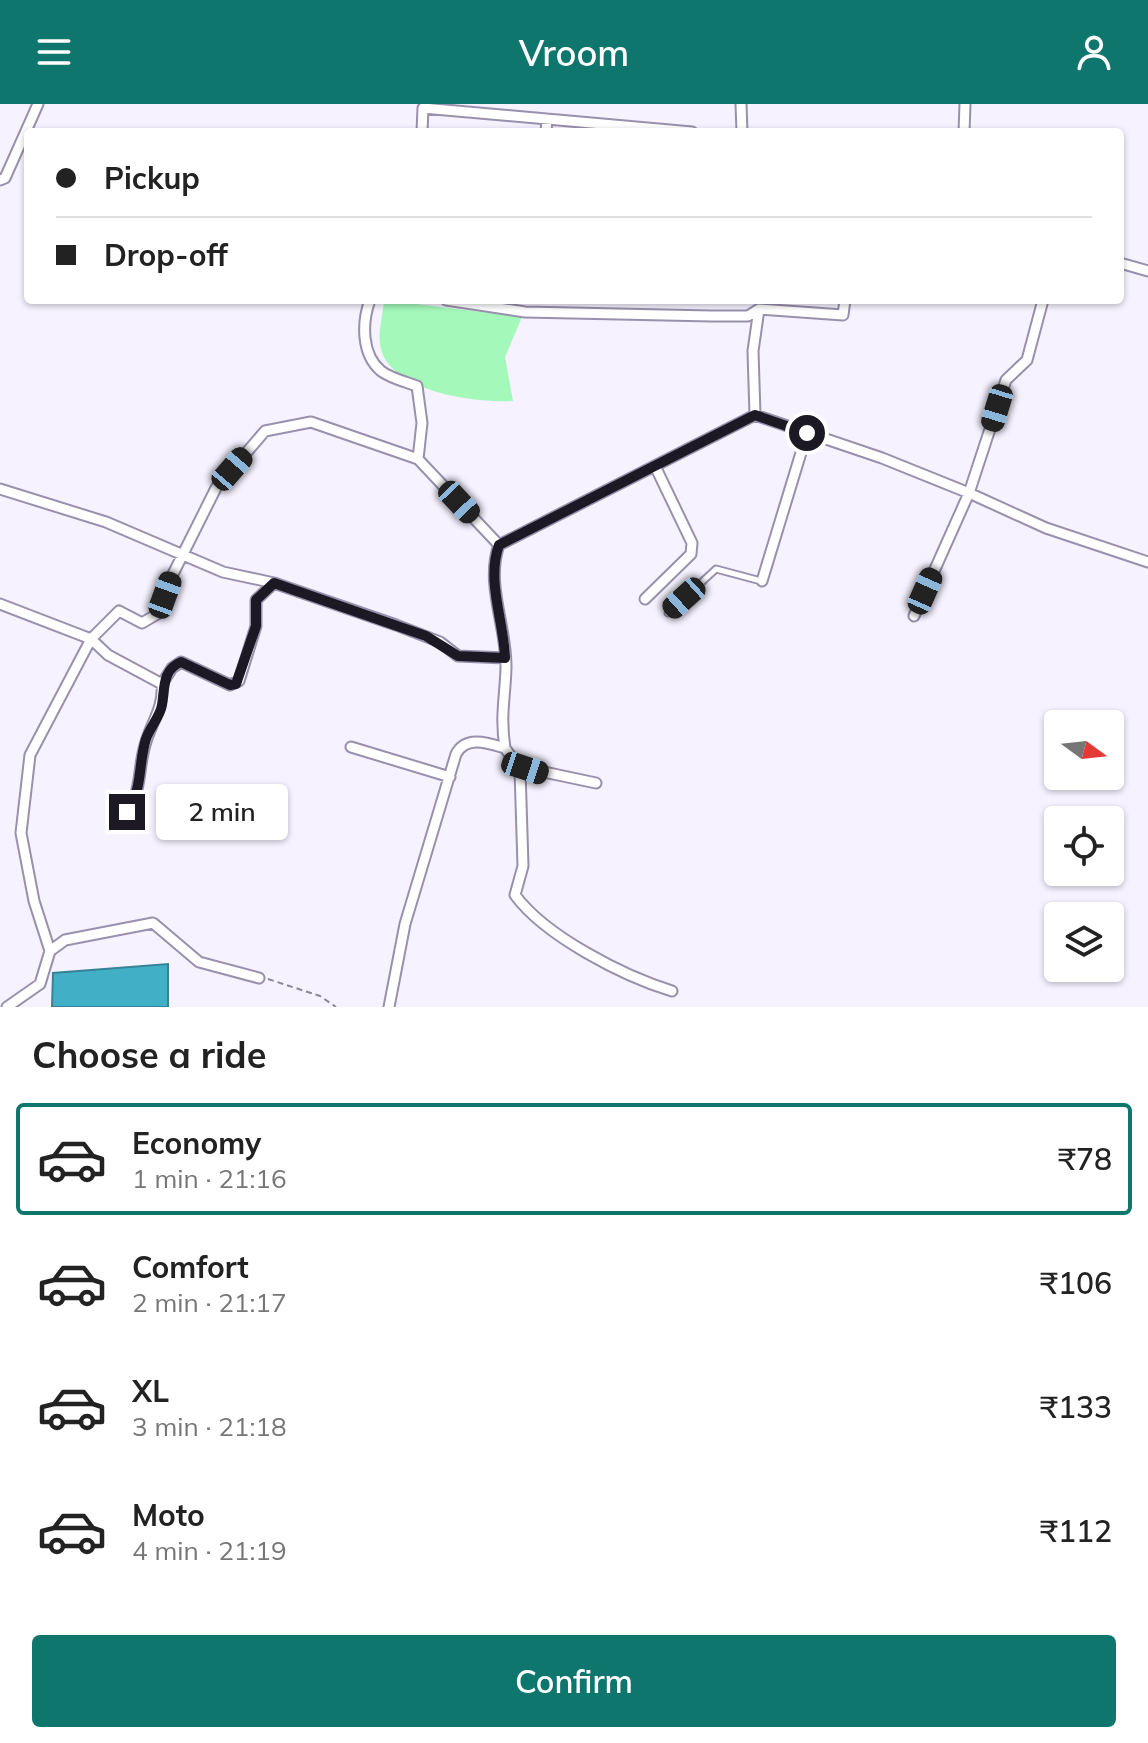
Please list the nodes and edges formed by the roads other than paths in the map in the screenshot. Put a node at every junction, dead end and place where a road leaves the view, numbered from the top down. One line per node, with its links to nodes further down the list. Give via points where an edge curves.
1 (38, 104): 5 (street)
2 (741, 104): 9 (street)
3 (965, 104): 10 (street)
4 (547, 119): 6 (street, via 423,108); 7 (street); 8 (street)
5 (27, 128)
6 (422, 128)
7 (546, 128)
8 (647, 128)
9 (742, 128)
10 (964, 128)
11 (24, 135): 12 (street)
12 (0, 180)
13 (1124, 264): 14 (street)
14 (1148, 271)
15 (368, 304): 22 (street, via 364,316 367,350 381,371 417,386 422,423)
16 (472, 304): 19 (street, via 525,312 712,316 748,316)
17 (844, 304): 19 (street, via 843,315)
18 (1042, 304): 25 (street, via 1027,360 1006,380)
19 (759, 309): 20 (street, via 753,351)
20 (755, 415): 21 (street); 23 (street)
21 (807, 433): 25 (street); 29 (street)
22 (418, 459): 26 (street); 27 (street, via 311,422 265,431 216,488)
23 (655, 466): 26 (street); 31 (street, via 692,543 691,554)
24 (0, 489): 27 (street)
25 (969, 493): 28 (street, via 1046,528); 34 (street)
26 (499, 545): 36 (street, via 492,571)
27 (183, 553): 30 (street, via 223,572); 35 (street, via 159,613 142,623 119,611)
28 (1148, 562)
29 (762, 581): 33 (lane, via 716,569)
30 (274, 583): 36 (street, via 426,636 458,656); 37 (street, via 256,600 256,626 236,684 181,662)
31 (645, 599)
32 (0, 604): 35 (street)
33 (668, 613)
34 (914, 616)
35 (91, 639): 37 (street, via 108,655); 44 (street, via 30,755 21,833)
36 (505, 658): 39 (street, via 500,714)
37 (162, 684): 43 (street, via 162,706 148,734 140,780)
38 (351, 747): 41 (street)
39 (505, 748): 40 (street); 41 (street, via 466,743 456,754)
40 (520, 770): 42 (street); 46 (street, via 523,866 515,895 526,910 598,958 644,983)
41 (450, 777): 48 (street, via 405,924)
42 (596, 783)
43 (127, 812)
44 (50, 951): 45 (street, via 65,940 153,923 199,962); 47 (street, via 40,984)
45 (259, 978)
46 (672, 991)
47 (7, 1007)
48 (389, 1007)

